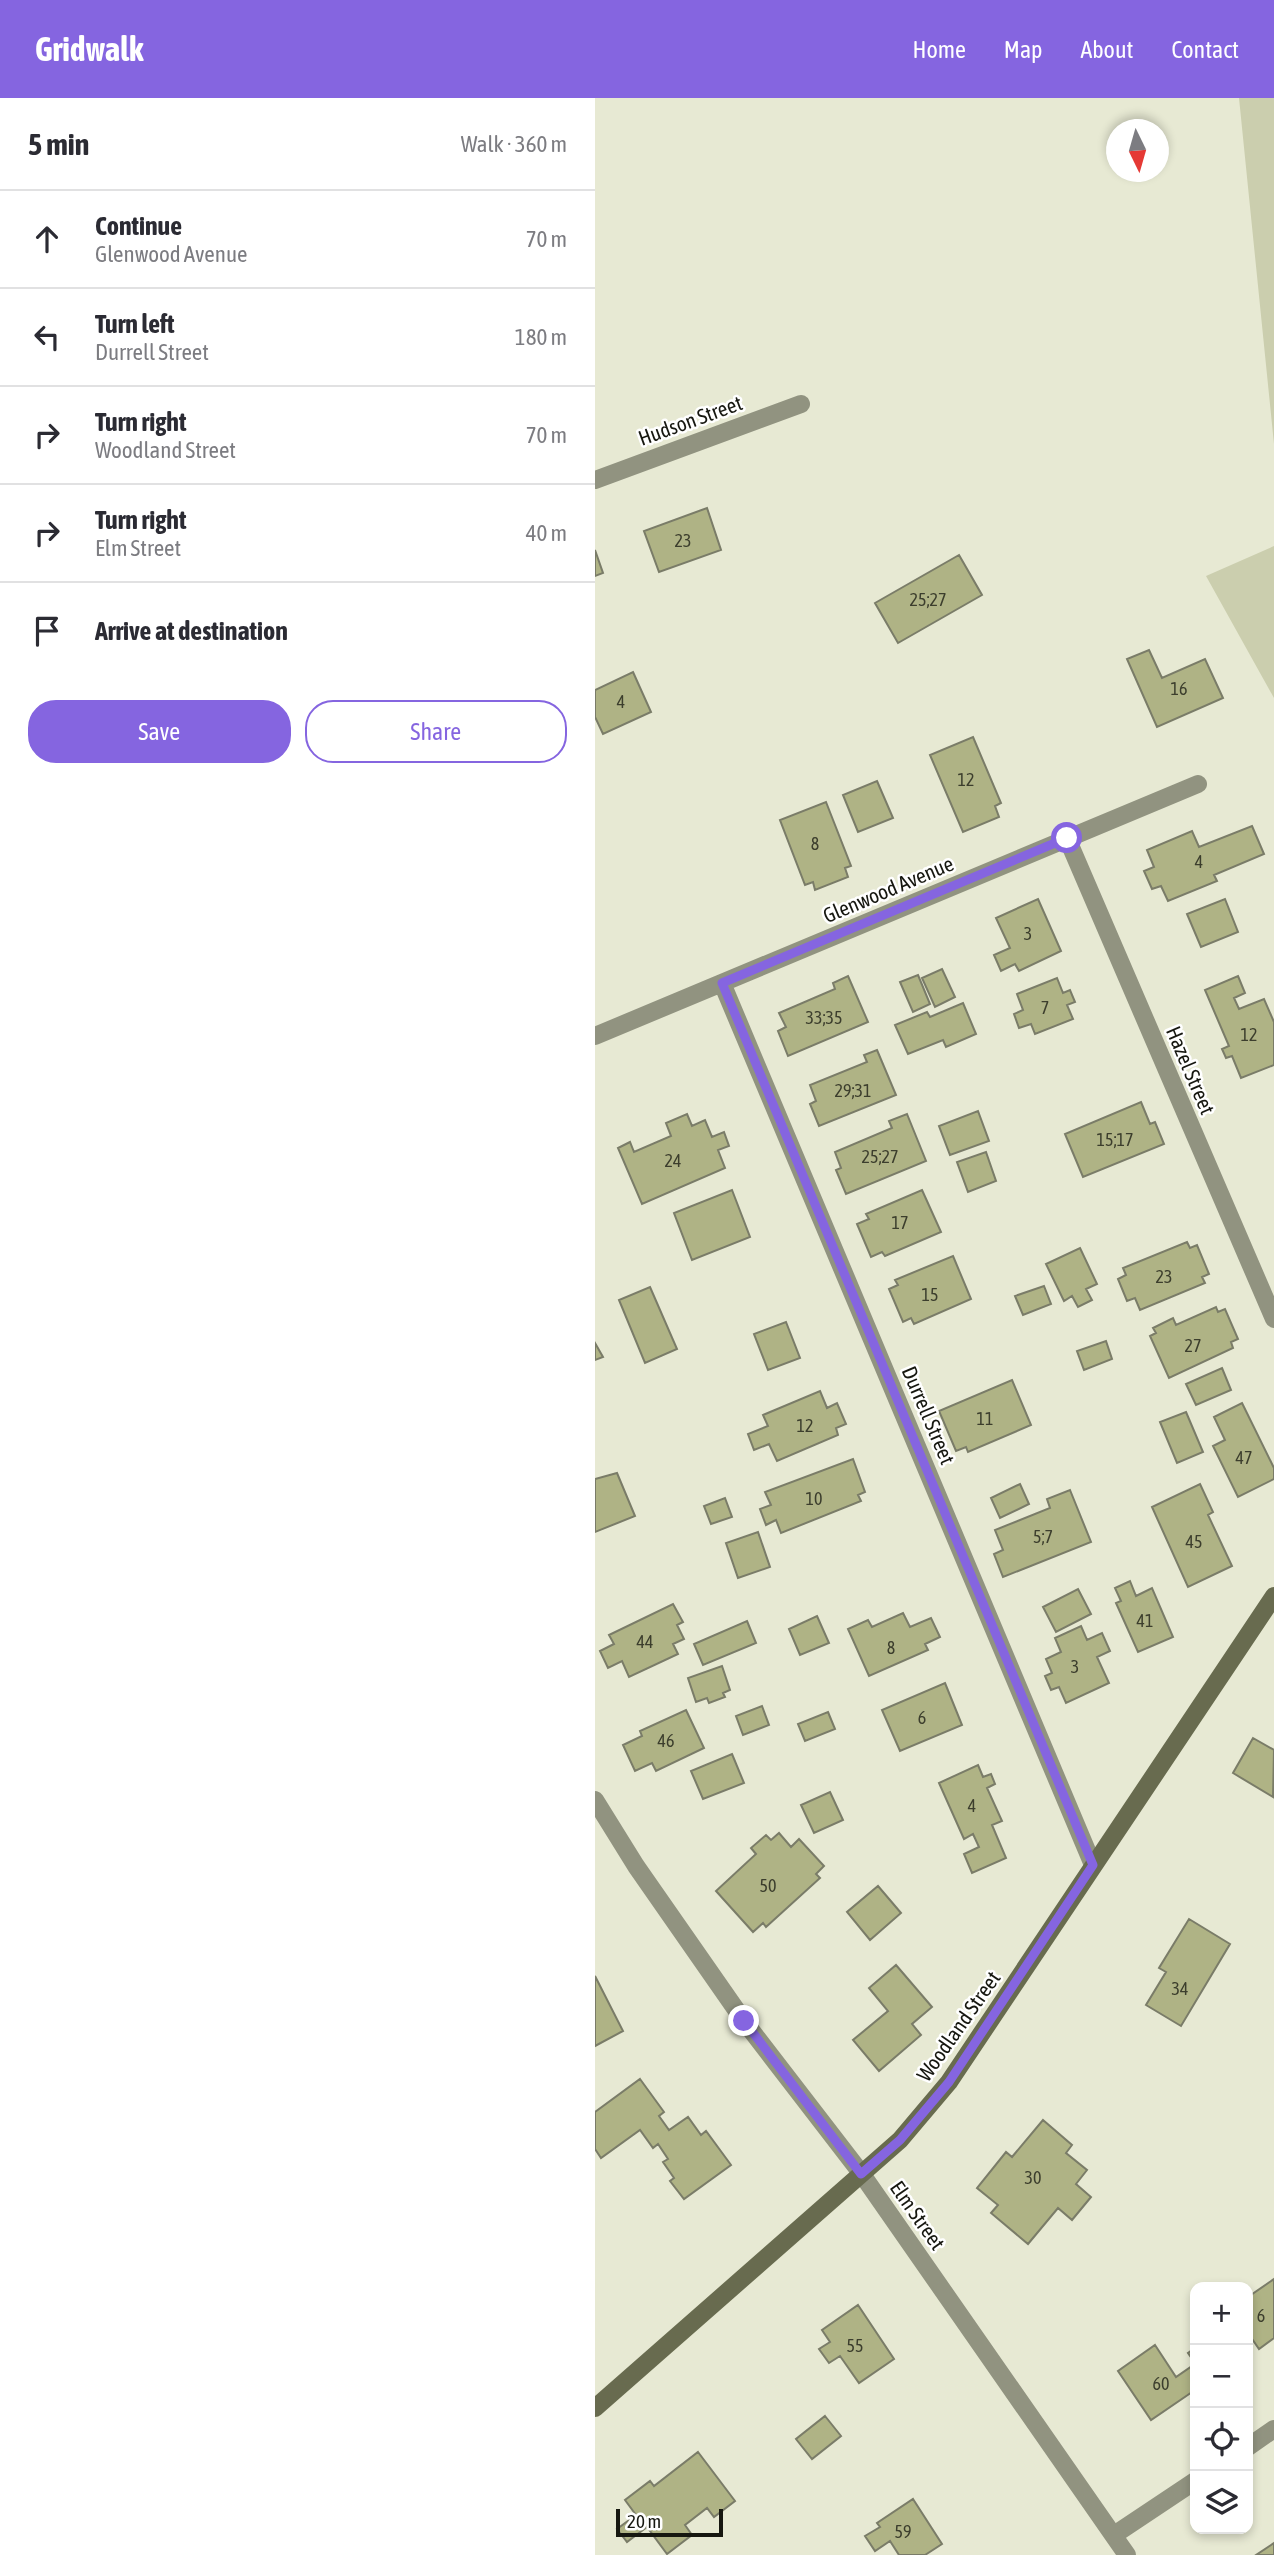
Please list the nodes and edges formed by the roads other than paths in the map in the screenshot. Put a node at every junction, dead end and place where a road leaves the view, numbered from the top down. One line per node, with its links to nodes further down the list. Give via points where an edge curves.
1 (801, 404): 2 (street, Hudson Street)
2 (595, 480)
3 (1198, 784): 4 (street, Glenwood Avenue)
4 (1067, 838): 5 (street, Glenwood Avenue); 7 (street, Hazel Street)
5 (722, 983): 6 (street, Glenwood Avenue); 10 (street, Durrell Street)
6 (595, 1036)
7 (1274, 1319)
8 (1274, 1596): 10 (main road, Woodland Street)
9 (595, 1800): 11 (street, Elm Street, via 744,2021)
10 (1093, 1865): 11 (main road, Woodland Street, via 949,2082 900,2140)
11 (861, 2174): 12 (main road, Woodland Street); 16 (street, Elm Street)
12 (595, 2408)
13 (1274, 2430): 14 (street)
14 (1253, 2444)
15 (1190, 2484): 16 (street)
16 (1114, 2535): 17 (street, Elm Street)
17 (1128, 2555)

